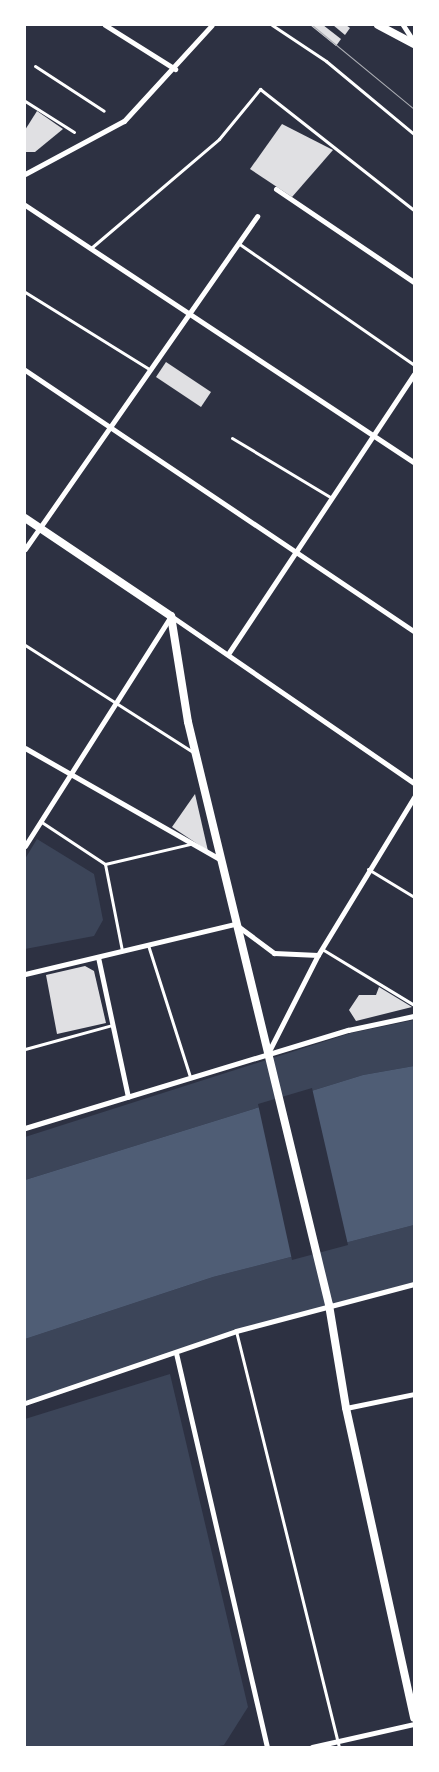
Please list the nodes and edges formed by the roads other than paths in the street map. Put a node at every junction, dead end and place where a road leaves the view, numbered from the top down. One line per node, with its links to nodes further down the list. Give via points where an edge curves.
1 (105, 25): 8 (street)
2 (212, 25): 8 (street)
3 (272, 25): 12 (lane, via 326,61)
4 (378, 25): 6 (street)
5 (403, 25): 6 (street)
6 (414, 43)
7 (35, 66): 10 (lane)
8 (175, 69): 13 (street, via 135,112 108,132)
9 (25, 101): 11 (lane)
10 (104, 111)
11 (74, 132)
12 (414, 134)
13 (25, 174)
14 (276, 189): 20 (street)
15 (25, 205): 19 (street)
16 (414, 210): 19 (lane, via 260,88 218,139)
17 (257, 216): 18 (street)
18 (238, 243): 22 (street); 23 (lane)
19 (91, 248): 22 (street)
20 (414, 282)
21 (25, 292): 24 (lane)
22 (188, 311): 24 (street); 28 (street)
23 (414, 365)
24 (149, 368): 27 (street)
25 (25, 370): 27 (street)
26 (414, 374): 28 (street)
27 (111, 427): 33 (street); 35 (street)
28 (372, 435): 30 (street); 31 (street)
29 (232, 438): 31 (lane)
30 (414, 462)
31 (330, 497): 35 (street)
32 (25, 518): 33 (street)
33 (39, 526): 34 (street); 36 (street)
34 (25, 549)
35 (296, 552): 37 (street); 39 (street)
36 (171, 616): 39 (street); 40 (street); 42 (street)
37 (414, 631)
38 (25, 644): 40 (lane)
39 (228, 654): 44 (street)
40 (116, 703): 42 (lane); 43 (street)
41 (25, 748): 43 (street)
42 (195, 753): 49 (street)
43 (68, 776): 46 (street); 47 (street)
44 (414, 783)
45 (414, 797): 51 (street)
46 (39, 820): 48 (street); 50 (lane)
47 (190, 844): 49 (street); 50 (lane)
48 (25, 846)
49 (221, 860): 53 (street)
50 (104, 864): 56 (lane)
51 (368, 869): 52 (lane); 55 (street)
52 (414, 898)
53 (235, 924): 54 (street); 57 (street, via 274,953); 64 (street)
54 (148, 944): 56 (street); 65 (lane)
55 (322, 949): 57 (street); 60 (lane)
56 (122, 951): 58 (street)
57 (318, 955): 64 (street)
58 (98, 956): 59 (street); 62 (street)
59 (25, 974)
60 (414, 1005)
61 (414, 1016): 64 (street)
62 (112, 1025): 63 (lane); 66 (street)
63 (25, 1049)
64 (268, 1054): 65 (street); 69 (street)
65 (190, 1078): 66 (street)
66 (128, 1097): 67 (street)
67 (25, 1128)
68 (414, 1284): 69 (street)
69 (329, 1305): 70 (street); 74 (street)
70 (236, 1331): 71 (street); 77 (lane)
71 (176, 1353): 73 (street); 78 (street)
72 (414, 1394): 74 (street)
73 (25, 1403)
74 (346, 1408): 75 (street)
75 (414, 1718)
76 (414, 1724): 77 (street)
77 (338, 1744): 79 (street)
78 (267, 1747)
79 (312, 1747)

